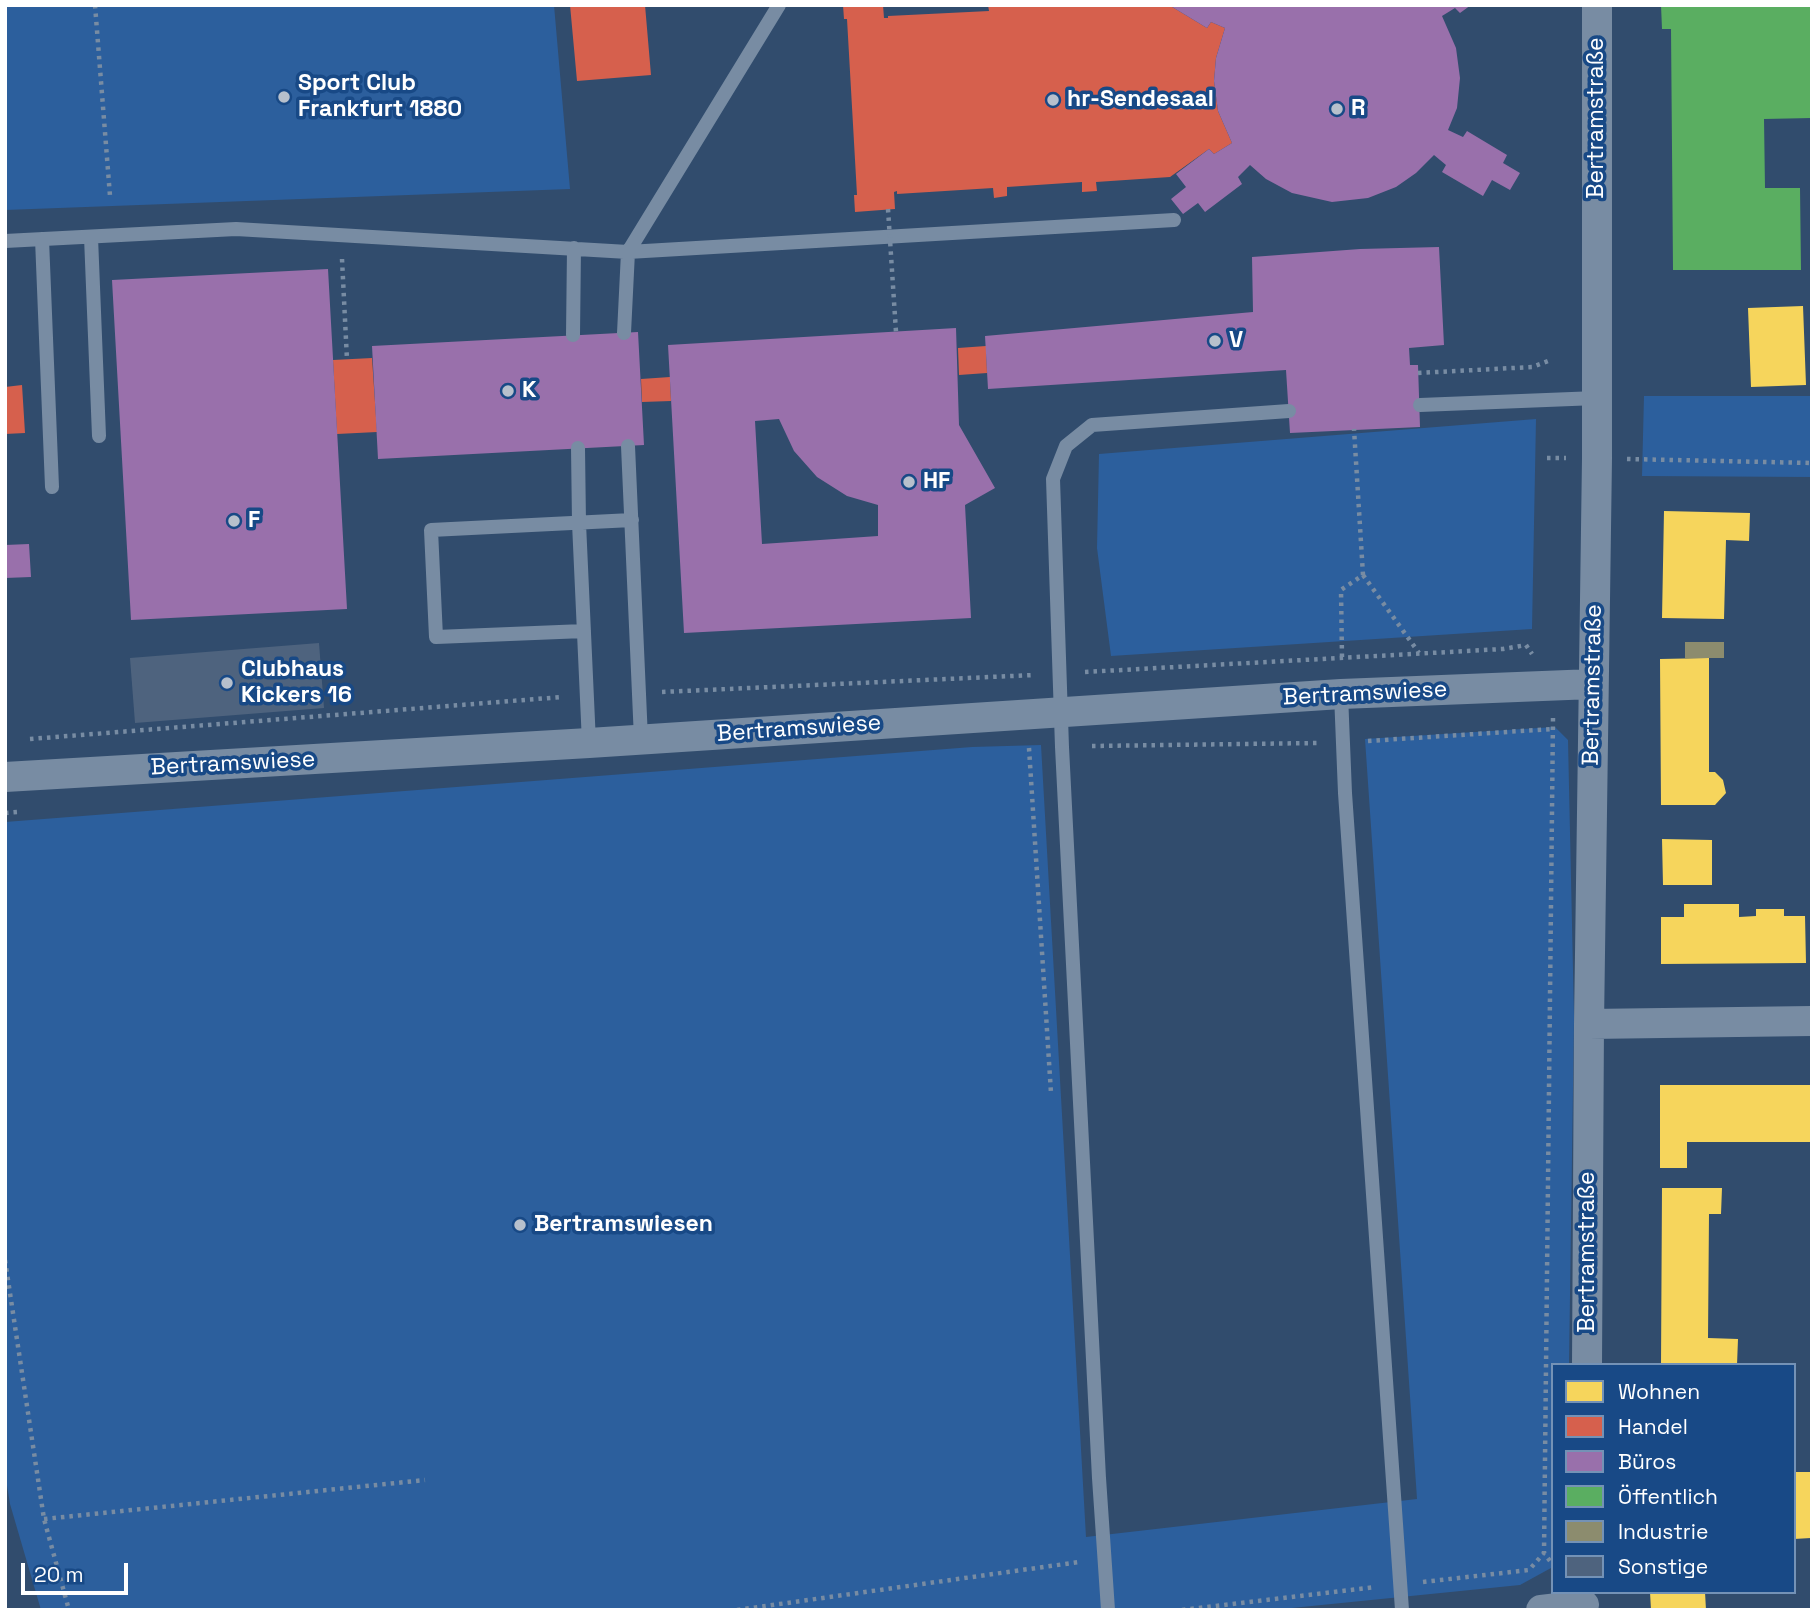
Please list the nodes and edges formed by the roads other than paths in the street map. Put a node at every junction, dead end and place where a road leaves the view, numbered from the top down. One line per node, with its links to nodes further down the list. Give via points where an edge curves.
1 (779, 5): 8 (lane)
2 (1597, 5): 11 (street, Bertramstraße)
3 (1174, 220): 8 (lane)
4 (91, 237): 5 (lane); 7 (lane, via 236,229); 14 (lane)
5 (42, 239): 6 (lane); 17 (lane)
6 (5, 241)
7 (574, 248): 8 (lane); 10 (lane)
8 (628, 252): 9 (lane)
9 (624, 334)
10 (573, 335)
11 (1597, 398): 12 (lane); 21 (street, Bertramstraße)
12 (1420, 405)
13 (1289, 411): 23 (lane, via 1092,425 1066,446 1053,479)
14 (99, 436)
15 (628, 446): 18 (lane)
16 (578, 448): 19 (lane)
17 (52, 487)
18 (632, 520): 19 (lane); 24 (lane)
19 (579, 523): 20 (lane); 20 (lane, via 431,530 436,637)
20 (584, 631): 25 (lane)
21 (1593, 684): 22 (street, Bertramswiese); 28 (street, Bertramstraße)
22 (1341, 694): 23 (street, Bertramswiese); 32 (lane)
23 (1062, 711): 24 (street, Bertramswiese); 31 (lane)
24 (640, 739): 25 (street, Bertramswiese)
25 (589, 743): 26 (street, Bertramswiese)
26 (5, 778)
27 (1812, 1021): 28 (street)
28 (1589, 1024): 29 (street, Bertramstraße)
29 (1587, 1363)
30 (1583, 1604): 33 (street)
31 (1108, 1610)
32 (1402, 1610)
33 (1541, 1610)

